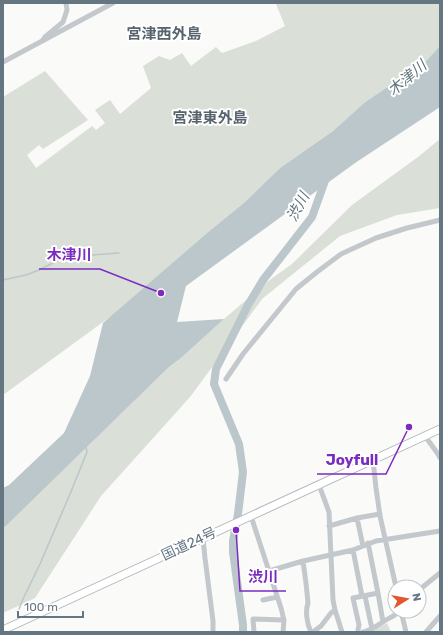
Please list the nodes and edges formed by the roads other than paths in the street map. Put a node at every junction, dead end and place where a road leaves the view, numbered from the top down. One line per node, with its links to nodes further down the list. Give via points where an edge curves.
1 (66, 3): 3 (street, via 67,10 63,22)
2 (113, 3): 3 (street)
3 (43, 41): 4 (street)
4 (3, 62)
5 (440, 220): 6 (street, via 376,238 341,254 296,289 243,354)
6 (226, 380)
7 (440, 429): 8 (highway, 国道24号)
8 (425, 436): 9 (street); 10 (highway, 国道24号)
9 (440, 458)
10 (373, 460): 11 (highway, 国道24号); 12 (street)
11 (319, 485): 13 (highway, 国道24号); 15 (street, via 329,512)
12 (380, 514): 14 (street); 18 (street)
13 (251, 516): 17 (highway, 国道24号); 23 (street)
14 (357, 518): 15 (street); 19 (street)
15 (329, 526): 21 (street)
16 (440, 531): 18 (street)
17 (203, 538): 37 (highway, 国道24号); 39 (street)
18 (385, 540): 19 (street); 25 (street)
19 (365, 545): 20 (street); 27 (street)
20 (352, 550): 21 (street); 28 (street)
21 (331, 555): 22 (street); 31 (street)
22 (303, 561): 23 (street); 42 (street, via 307,617)
23 (268, 571): 29 (street)
24 (440, 573): 26 (street)
25 (394, 579)
26 (427, 584)
27 (378, 593): 28 (street); 36 (street)
28 (363, 596): 38 (street); 44 (street, via 353,598)
29 (277, 597): 30 (street); 35 (street)
30 (263, 600)
31 (335, 610): 42 (street); 43 (street)
32 (440, 616): 46 (street)
33 (388, 619): 36 (street)
34 (402, 619): 45 (street)
35 (284, 620): 40 (street, via 253,619); 41 (street)
36 (383, 622): 38 (street)
37 (3, 630)
38 (372, 630): 44 (street)
39 (213, 632)
40 (254, 632)
41 (283, 632)
42 (312, 632)
43 (342, 632)
44 (359, 632)
45 (406, 632)
46 (428, 632)

